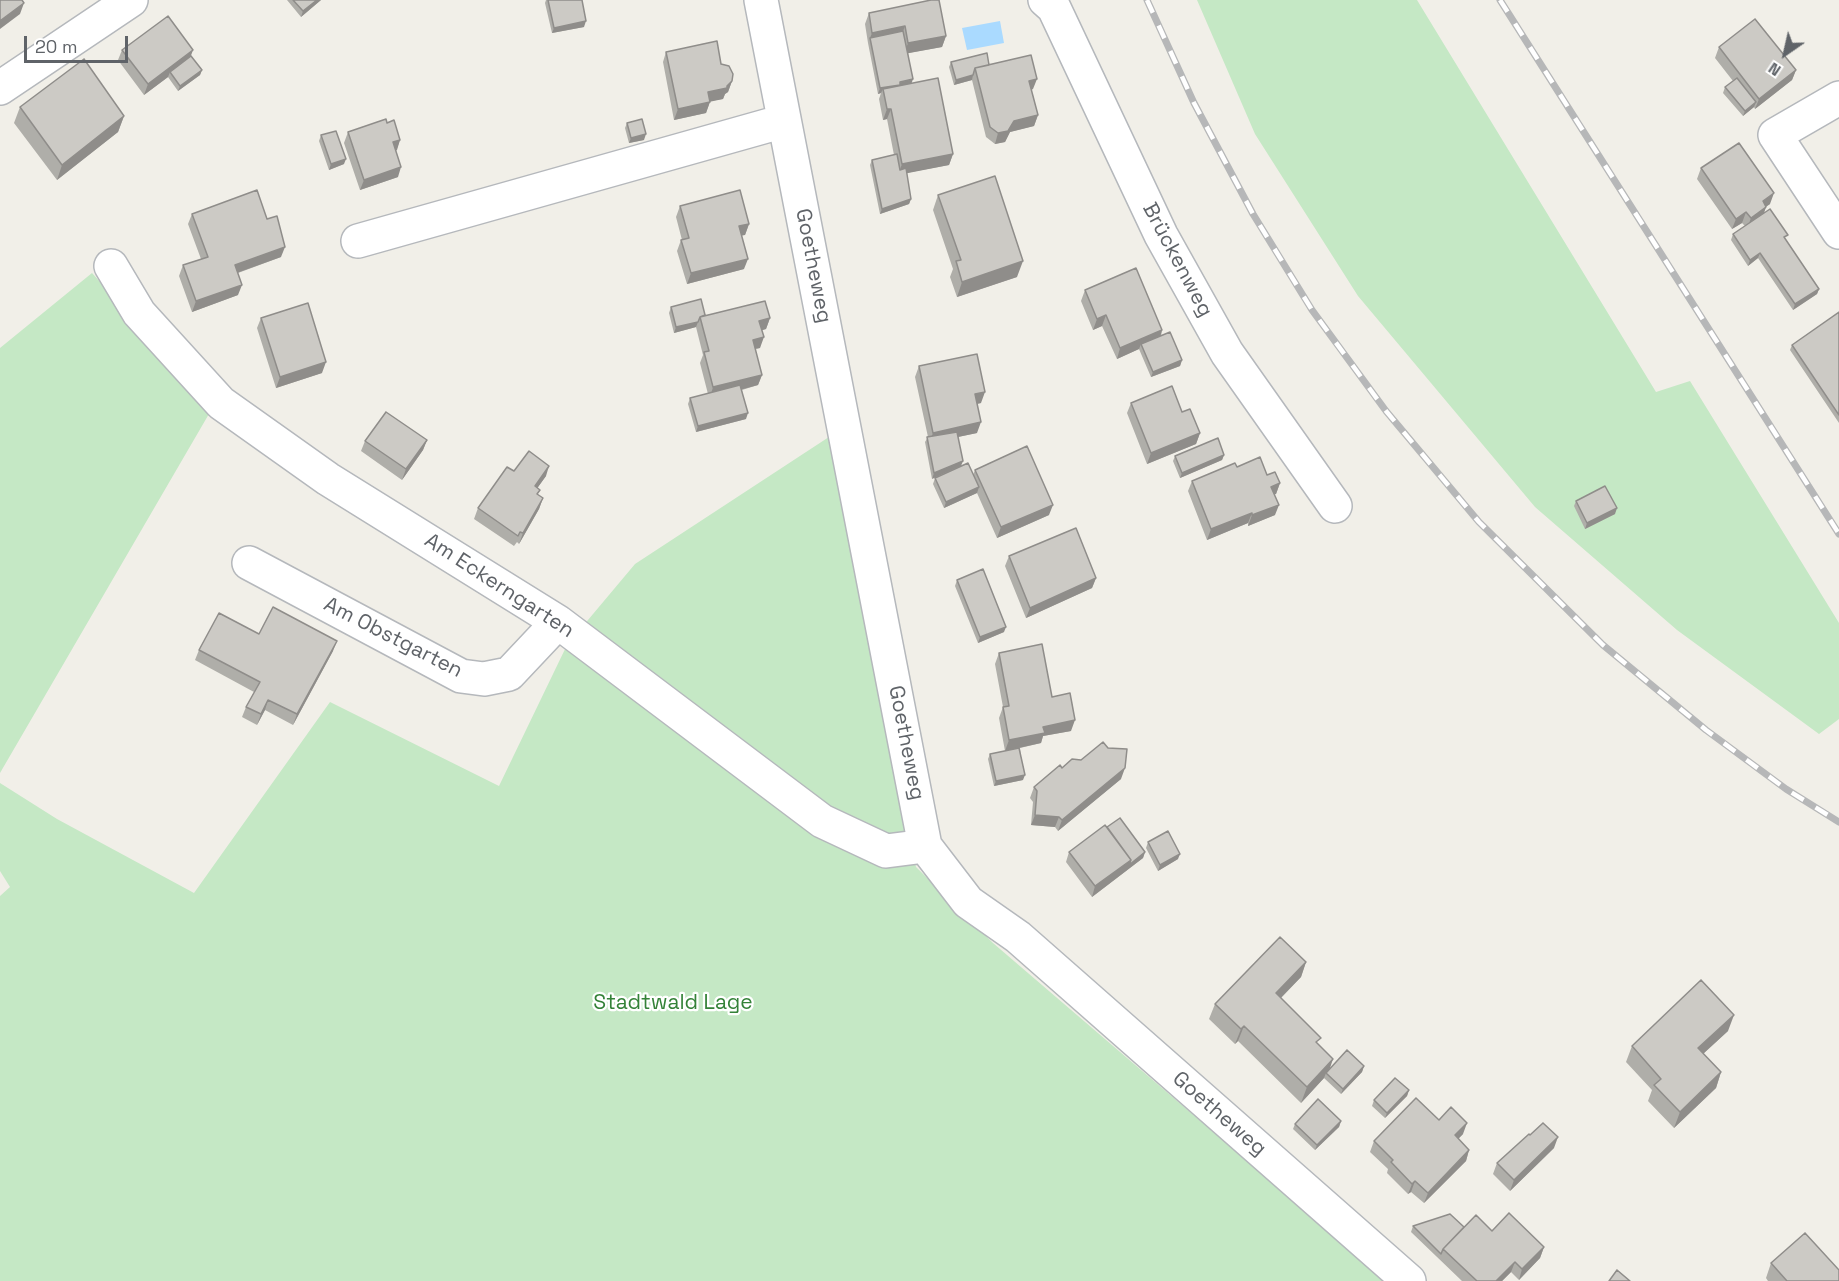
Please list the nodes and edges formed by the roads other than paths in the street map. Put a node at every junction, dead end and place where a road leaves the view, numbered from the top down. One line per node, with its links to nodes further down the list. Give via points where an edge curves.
1 (131, 0): 4 (street)
2 (761, 0): 6 (street, Goetheweg)
3 (1045, 0): 10 (street, Brückenweg, via 1054,8 1161,235 1227,353)
4 (0, 88)
5 (1839, 98): 7 (street, via 1775,135)
6 (784, 121): 8 (street); 13 (street, Goetheweg)
7 (1839, 232)
8 (358, 241)
9 (111, 266): 12 (street, Am Eckerngarten, via 139,313 221,403 328,479)
10 (1335, 506)
11 (249, 562): 12 (street, Am Obstgarten, via 461,676 484,679 509,674)
12 (558, 622): 13 (street, Am Eckerngarten, via 822,821 886,851)
13 (925, 846): 14 (street, Goetheweg, via 968,902 1018,937)
14 (1409, 1281)

